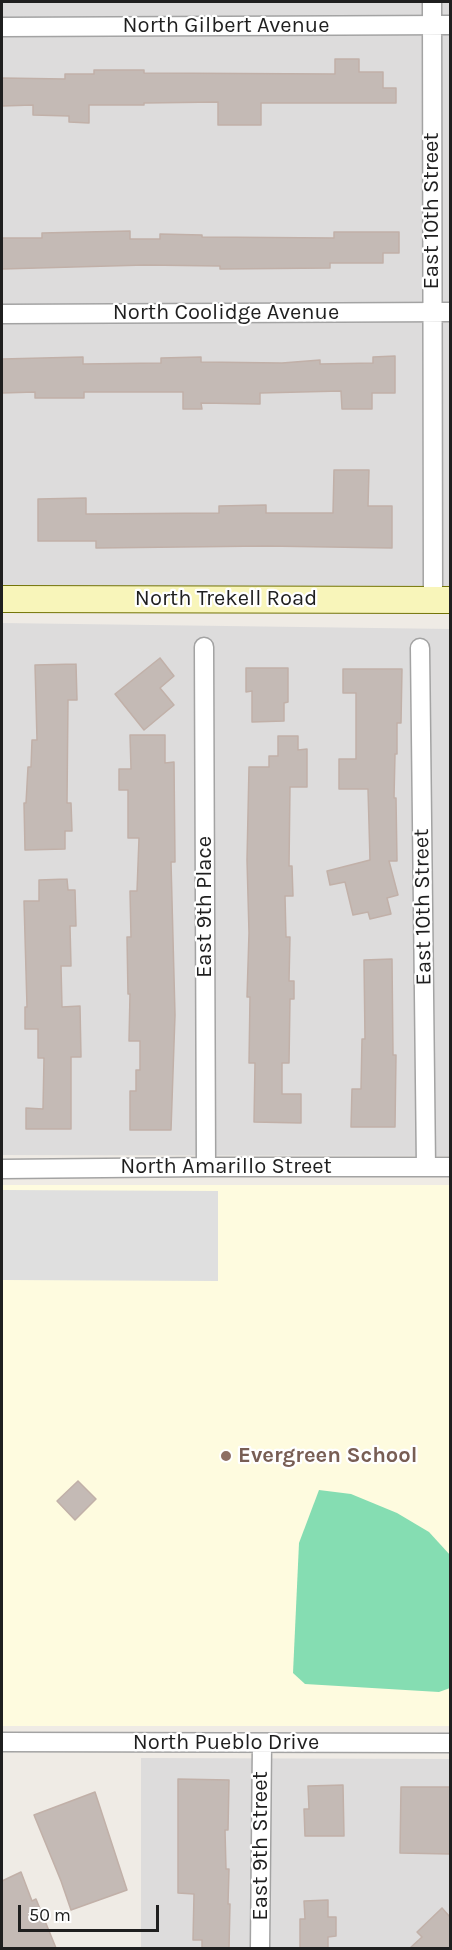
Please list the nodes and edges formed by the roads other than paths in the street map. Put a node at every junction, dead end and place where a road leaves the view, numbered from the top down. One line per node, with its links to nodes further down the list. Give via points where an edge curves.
1 (432, 2): 2 (street, East 10th Street)
2 (432, 26): 3 (street, North Gilbert Avenue); 4 (street, North Gilbert Avenue); 5 (street, East 10th Street)
3 (450, 26)
4 (2, 27)
5 (441, 312): 6 (street, North Coolidge Avenue); 8 (street, East 10th Street)
6 (2, 314)
7 (2, 598): 8 (main road, North Trekell Road)
8 (442, 600)
9 (204, 647): 11 (street, East 9th Place)
10 (420, 648): 12 (street, East 10th Street)
11 (206, 1167): 12 (street, North Amarillo Street); 14 (street, North Amarillo Street)
12 (426, 1167): 13 (street, North Amarillo Street)
13 (450, 1167)
14 (2, 1169)
15 (2, 1742): 16 (street, North Pueblo Drive)
16 (262, 1743): 17 (street, North Pueblo Drive); 18 (street, East 9th Street)
17 (450, 1743)
18 (260, 1948)

